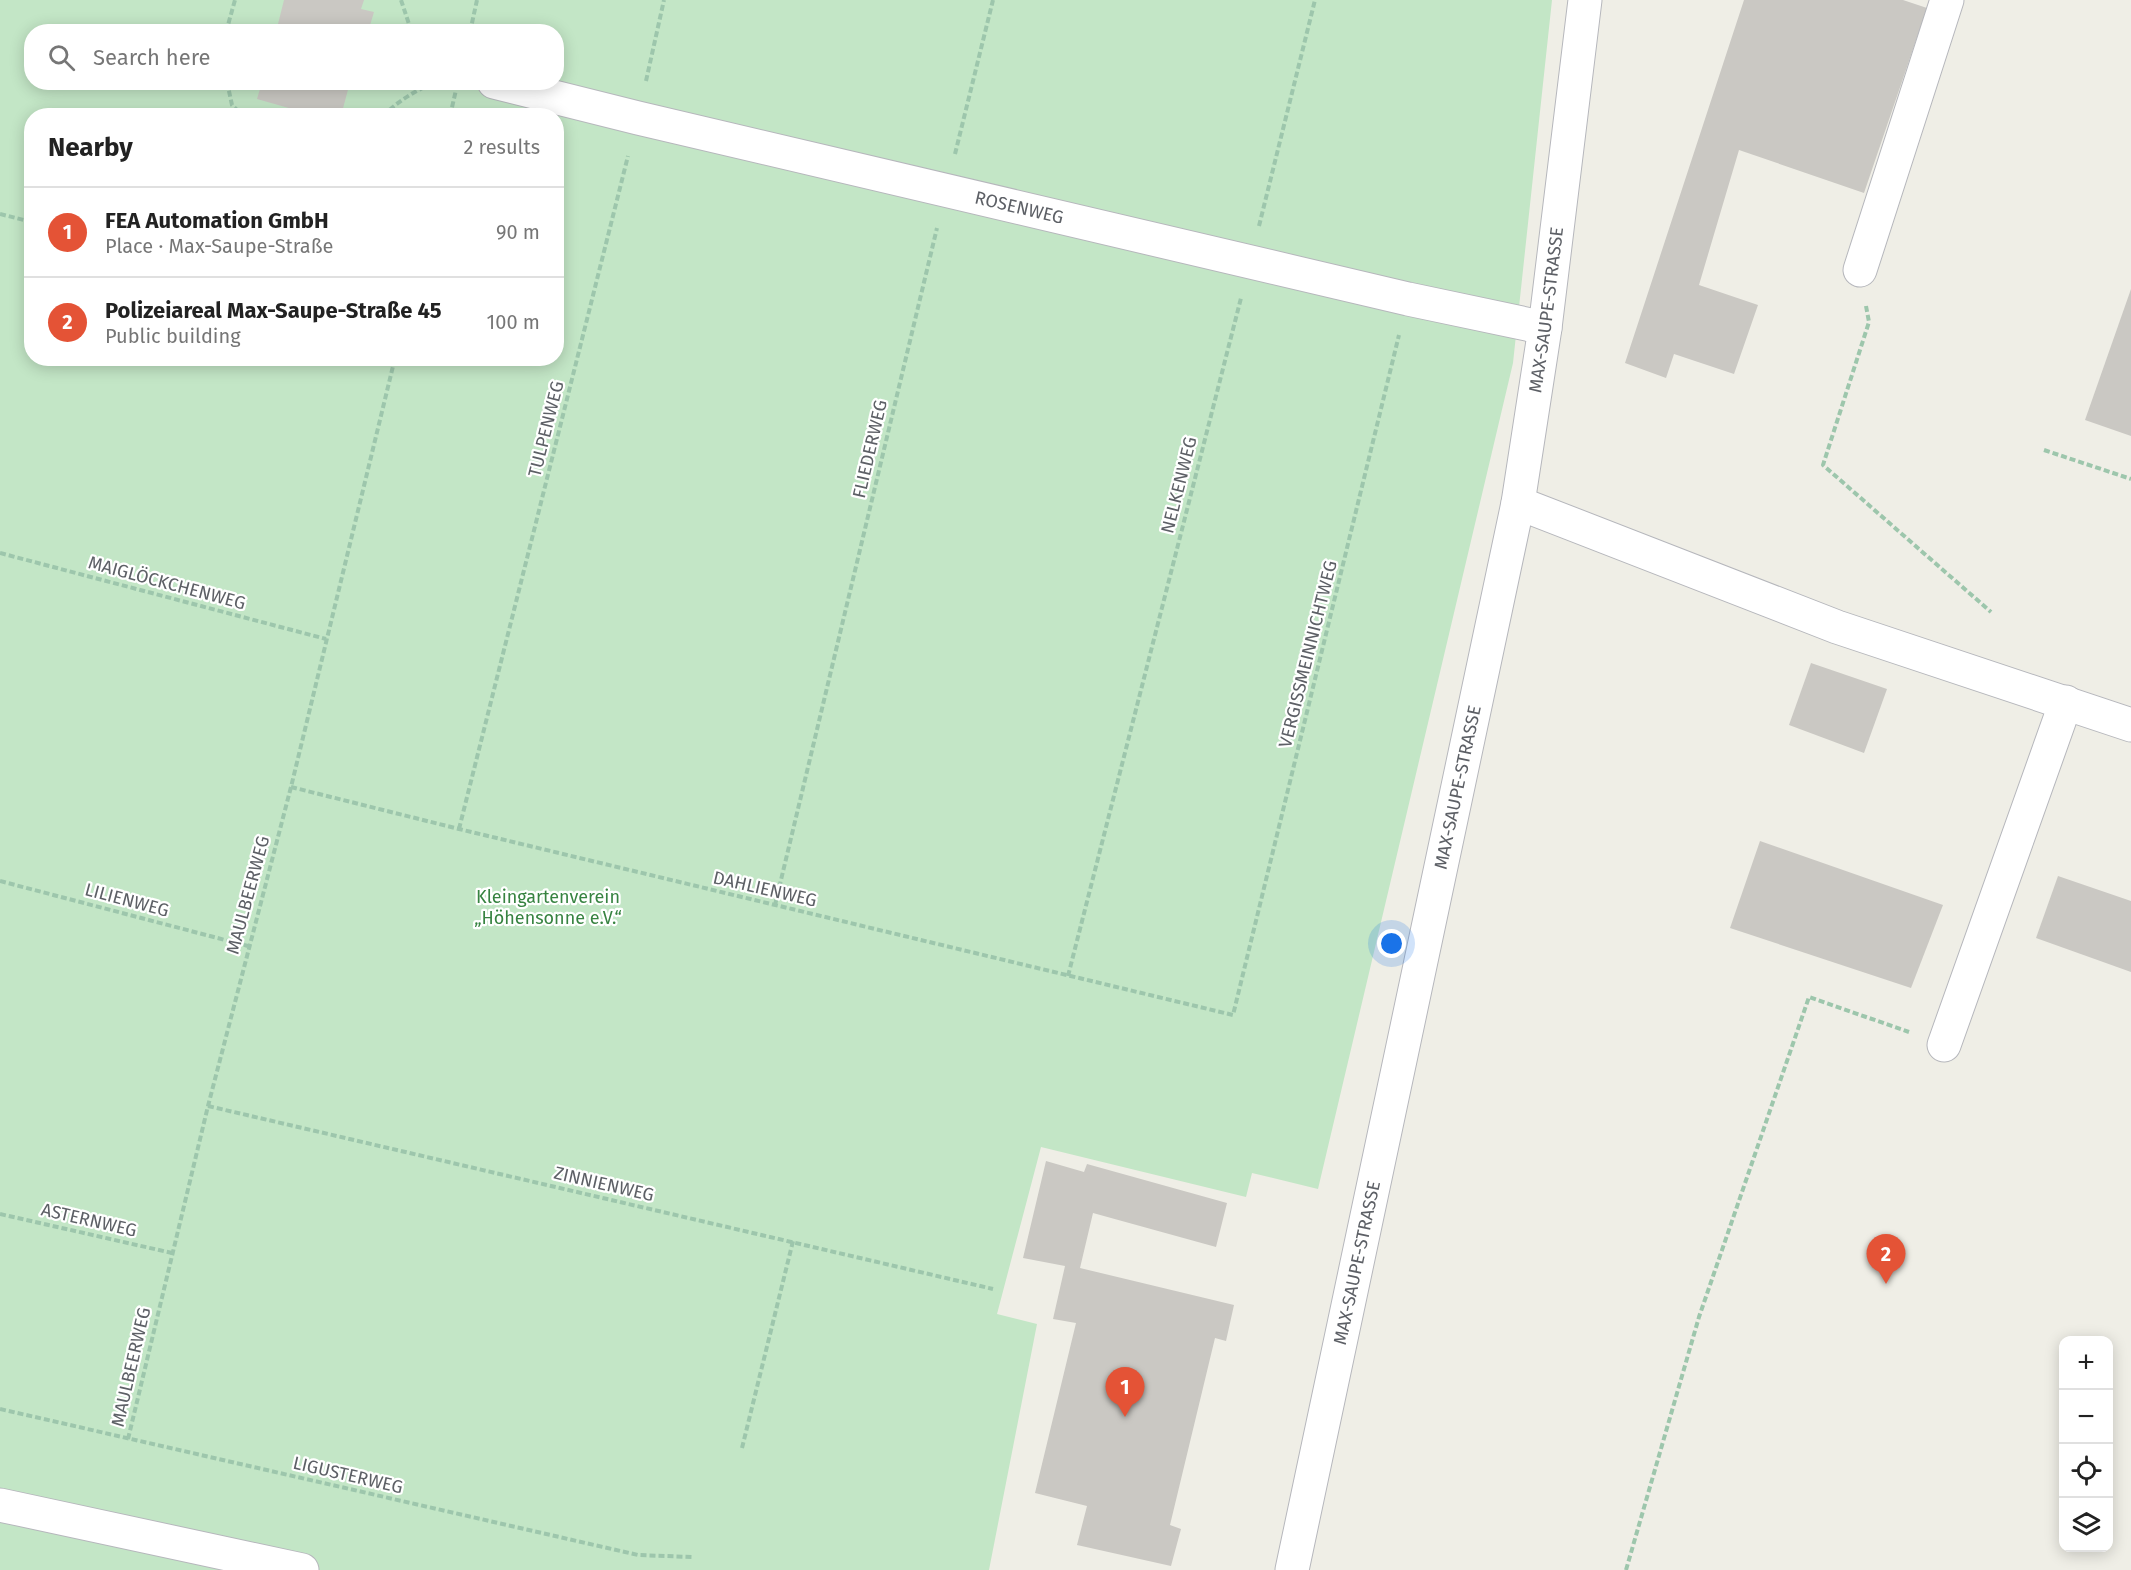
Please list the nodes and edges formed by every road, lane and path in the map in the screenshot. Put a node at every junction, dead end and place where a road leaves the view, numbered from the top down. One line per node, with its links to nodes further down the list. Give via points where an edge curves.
1 (235, 0): 9 (path)
2 (401, 0): 10 (path)
3 (477, 0): 11 (path)
4 (664, 0): 19 (path, TULPENWEG)
5 (993, 0): 20 (path, FLIEDERWEG)
6 (1315, 0): 23 (path, NELKENWEG)
7 (1585, 0): 26 (street, MAX-SAUPE-STRASSE)
8 (1947, 0): 24 (street)
9 (228, 24)
10 (409, 24)
11 (472, 24)
12 (229, 90): 16 (path)
13 (419, 90): 17 (path)
14 (456, 90): 18 (path)
15 (526, 90): 19 (street, ROSENWEG)
16 (235, 108)
17 (392, 108)
18 (452, 108)
19 (638, 118): 20 (street, ROSENWEG); 37 (path, TULPENWEG)
20 (946, 191): 23 (street, ROSENWEG); 39 (path, FLIEDERWEG)
21 (0, 214): 22 (path)
22 (24, 220)
23 (1250, 262): 25 (street, ROSENWEG); 41 (path, NELKENWEG)
24 (1860, 270): 32 (path, via 1869,322 1823,465)
25 (1408, 299): 26 (street, ROSENWEG); 42 (path, VERGISSMEINNICHTWEG)
26 (1545, 328): 30 (street, MAX-SAUPE-STRASSE)
27 (393, 366): 33 (path, MAULBEERWEG)
28 (2044, 450): 29 (path)
29 (2131, 479)
30 (1518, 503): 34 (street, via 1837,627); 55 (street, MAX-SAUPE-STRASSE)
31 (0, 553): 33 (path, MAIGLÖCKCHENWEG)
32 (1990, 612)
33 (326, 639): 36 (path, MAULBEERWEG)
34 (2066, 702): 35 (street); 43 (street)
35 (2131, 725)
36 (291, 787): 37 (path, DAHLIENWEG); 40 (path, MAULBEERWEG)
37 (459, 829): 39 (path, DAHLIENWEG)
38 (0, 881): 40 (path, LILIENWEG)
39 (775, 905): 41 (path, DAHLIENWEG)
40 (248, 946): 44 (path, MAULBEERWEG)
41 (1068, 976): 42 (path, DAHLIENWEG)
42 (1233, 1015)
43 (1944, 1045): 56 (path, via 1809,998 1699,1317)
44 (208, 1106): 46 (path, ZINNIENWEG); 47 (path, MAULBEERWEG)
45 (0, 1214): 47 (path, ASTERNWEG)
46 (793, 1241): 48 (path, ZINNIENWEG); 51 (path)
47 (172, 1253): 50 (path, MAULBEERWEG)
48 (993, 1289)
49 (0, 1409): 50 (path, LIGUSTERWEG)
50 (128, 1439): 53 (path, LIGUSTERWEG, via 638,1555)
51 (742, 1448)
52 (0, 1506): 54 (street)
53 (692, 1557)
54 (302, 1570)
55 (1292, 1570)
56 (1626, 1570)

